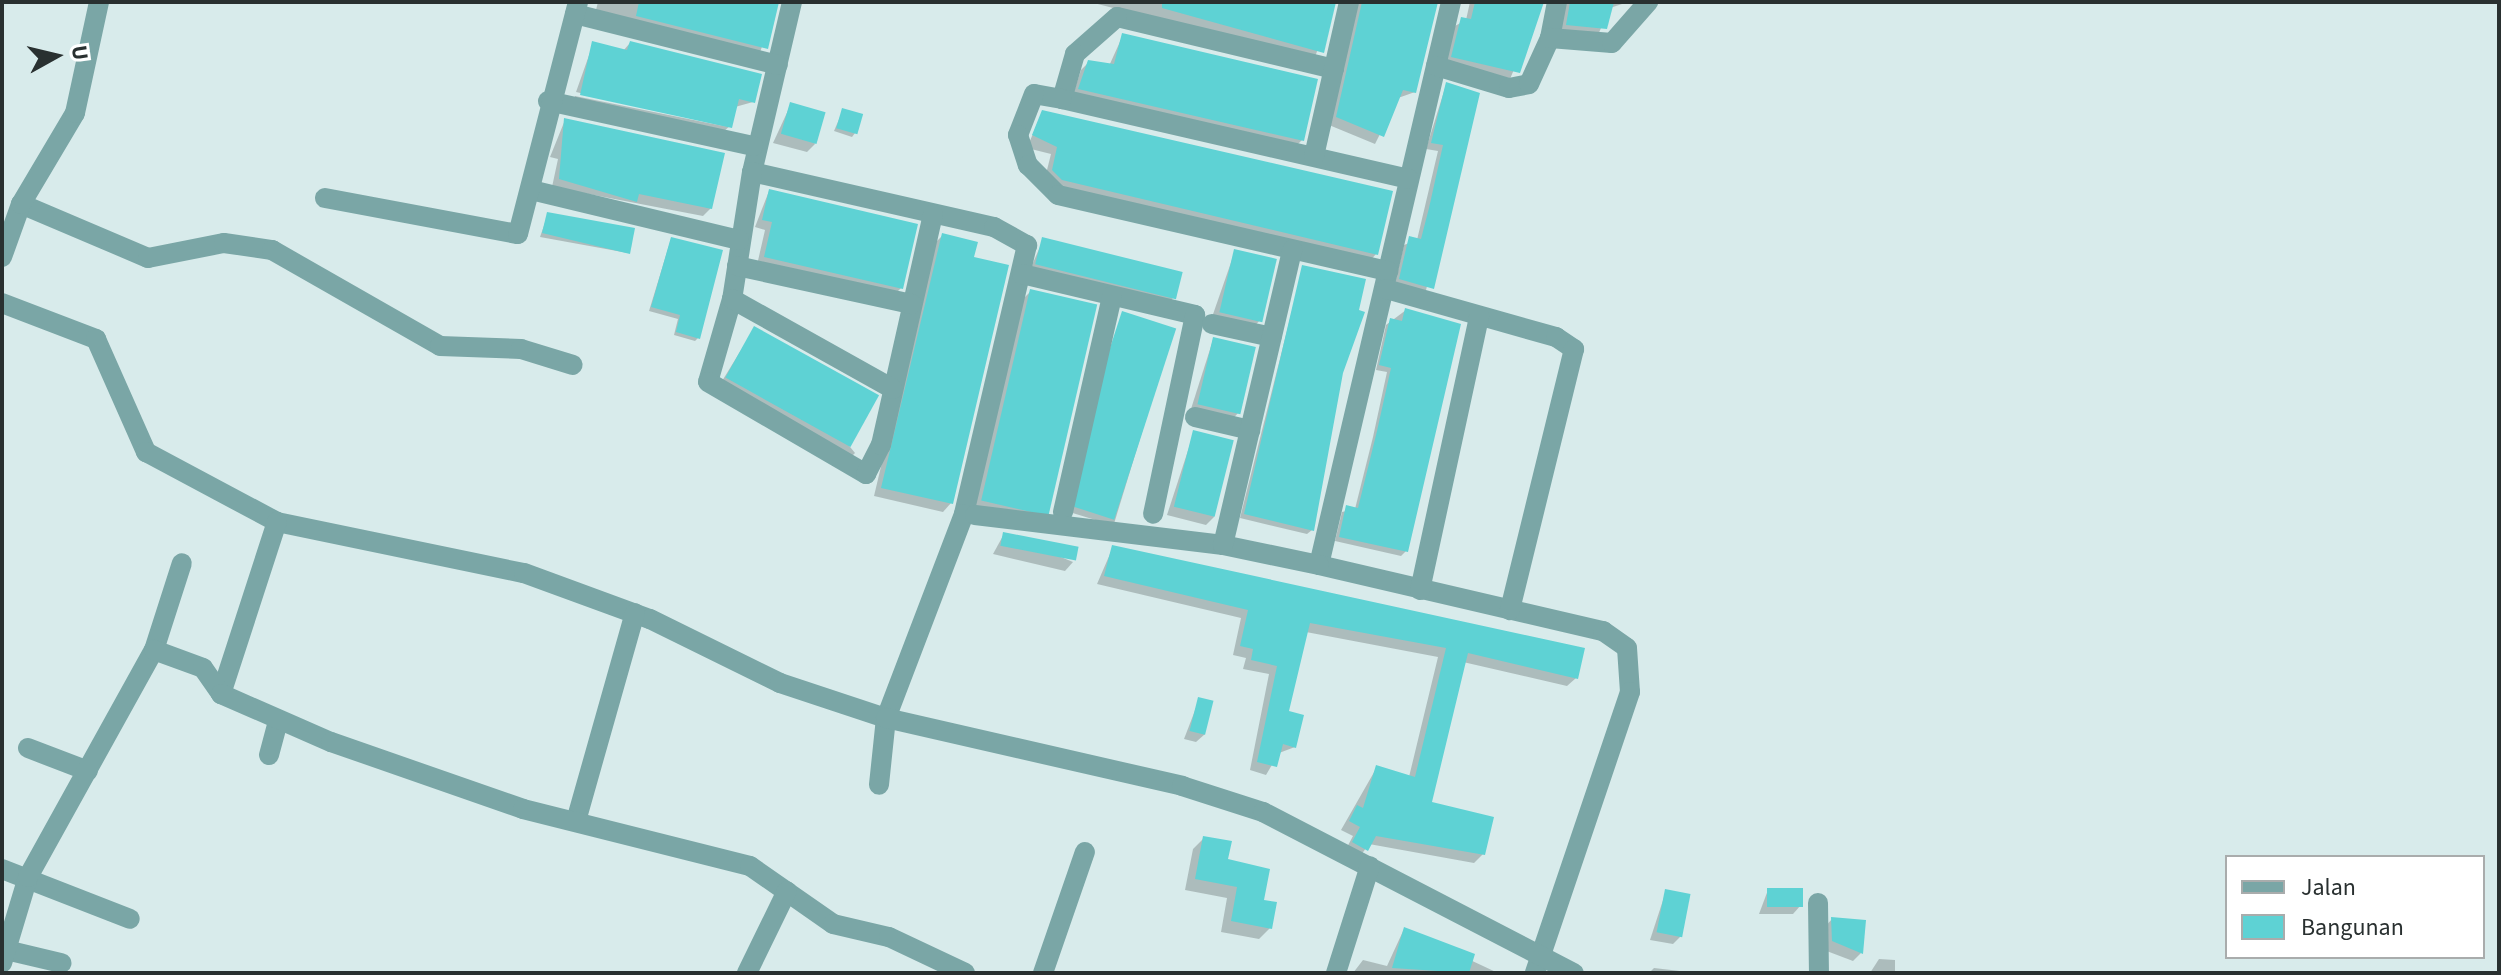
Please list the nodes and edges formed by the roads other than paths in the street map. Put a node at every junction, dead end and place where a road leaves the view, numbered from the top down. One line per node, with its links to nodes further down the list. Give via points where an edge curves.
1 (99, 2): 20 (street, via 75,113)
2 (792, 2): 9 (street)
3 (1349, 2): 11 (street)
4 (1451, 2): 10 (street)
5 (1557, 2): 8 (street)
6 (1648, 2): 8 (street, via 1612,43)
7 (577, 8): 9 (street); 13 (street)
8 (1550, 38): 10 (street, via 1529,84 1509,88)
9 (778, 65): 14 (street)
10 (1436, 66): 17 (street)
11 (1334, 69): 12 (street, via 1117,17 1075,54); 15 (street)
12 (1062, 99): 15 (street); 23 (street, via 1034,94 1019,128 1021,151 1046,187 1085,205)
13 (548, 101): 14 (street); 18 (street)
14 (753, 146): 16 (street)
15 (1314, 156): 17 (street)
16 (752, 172): 21 (street); 22 (street)
17 (1409, 179): 27 (street)
18 (531, 190): 19 (street, via 518,234 507,237); 22 (street)
19 (325, 198)
20 (21, 204): 24 (street); 35 (street, via 148,258 224,243 272,250 440,346 521,349)
21 (933, 215): 26 (street, via 1016,233 1027,245); 31 (street)
22 (739, 240): 25 (street)
23 (1292, 250): 27 (street); 34 (street)
24 (2, 257)
25 (737, 266): 29 (street); 31 (street)
26 (1022, 274): 28 (street); 51 (street, via 947,570)
27 (1387, 280): 32 (street); 45 (street)
28 (1112, 296): 39 (street); 40 (street, via 1182,308 1197,323)
29 (732, 299): 36 (street); 36 (street, via 708,382 866,474 875,469)
30 (2, 303): 42 (street, via 96,339 146,452)
31 (912, 304): 36 (street)
32 (1479, 316): 46 (street); 47 (street, via 1565,340 1576,357)
33 (1212, 324): 34 (street)
34 (1272, 337): 38 (street)
35 (573, 365)
36 (893, 389)
37 (1195, 417): 38 (street)
38 (1250, 430): 43 (street)
39 (1063, 512)
40 (1153, 514)
41 (975, 515): 43 (street)
42 (277, 522): 48 (street, via 524,573); 50 (street)
43 (1223, 545): 45 (street)
44 (182, 563): 49 (street)
45 (1319, 565): 46 (street)
46 (1420, 590): 47 (street)
47 (1510, 610): 65 (street, via 1603,631 1632,660 1630,692)
48 (635, 613): 51 (street, via 740,667); 57 (street)
49 (154, 650): 50 (street, via 203,668); 55 (street)
50 (221, 694): 52 (street)
51 (886, 718): 56 (street); 59 (street, via 1182,786 1291,823)
52 (278, 721): 54 (street); 57 (street)
53 (28, 748): 55 (street)
54 (269, 755)
55 (88, 771): 61 (street)
56 (879, 785)
57 (576, 821): 62 (street, via 712,851)
58 (1085, 852): 70 (street)
59 (1370, 866): 65 (street); 71 (street)
60 (2, 869): 61 (street)
61 (28, 877): 64 (street); 66 (street)
62 (787, 891): 68 (street); 69 (street, via 833,924 889,937)
63 (1818, 903): 74 (street)
64 (130, 919)
65 (1543, 952): 72 (street); 73 (street)
66 (4, 957): 67 (street)
67 (61, 963)
68 (747, 973)
69 (965, 973)
70 (1043, 973)
71 (1336, 973)
72 (1535, 973)
73 (1574, 973)
74 (1819, 973)

